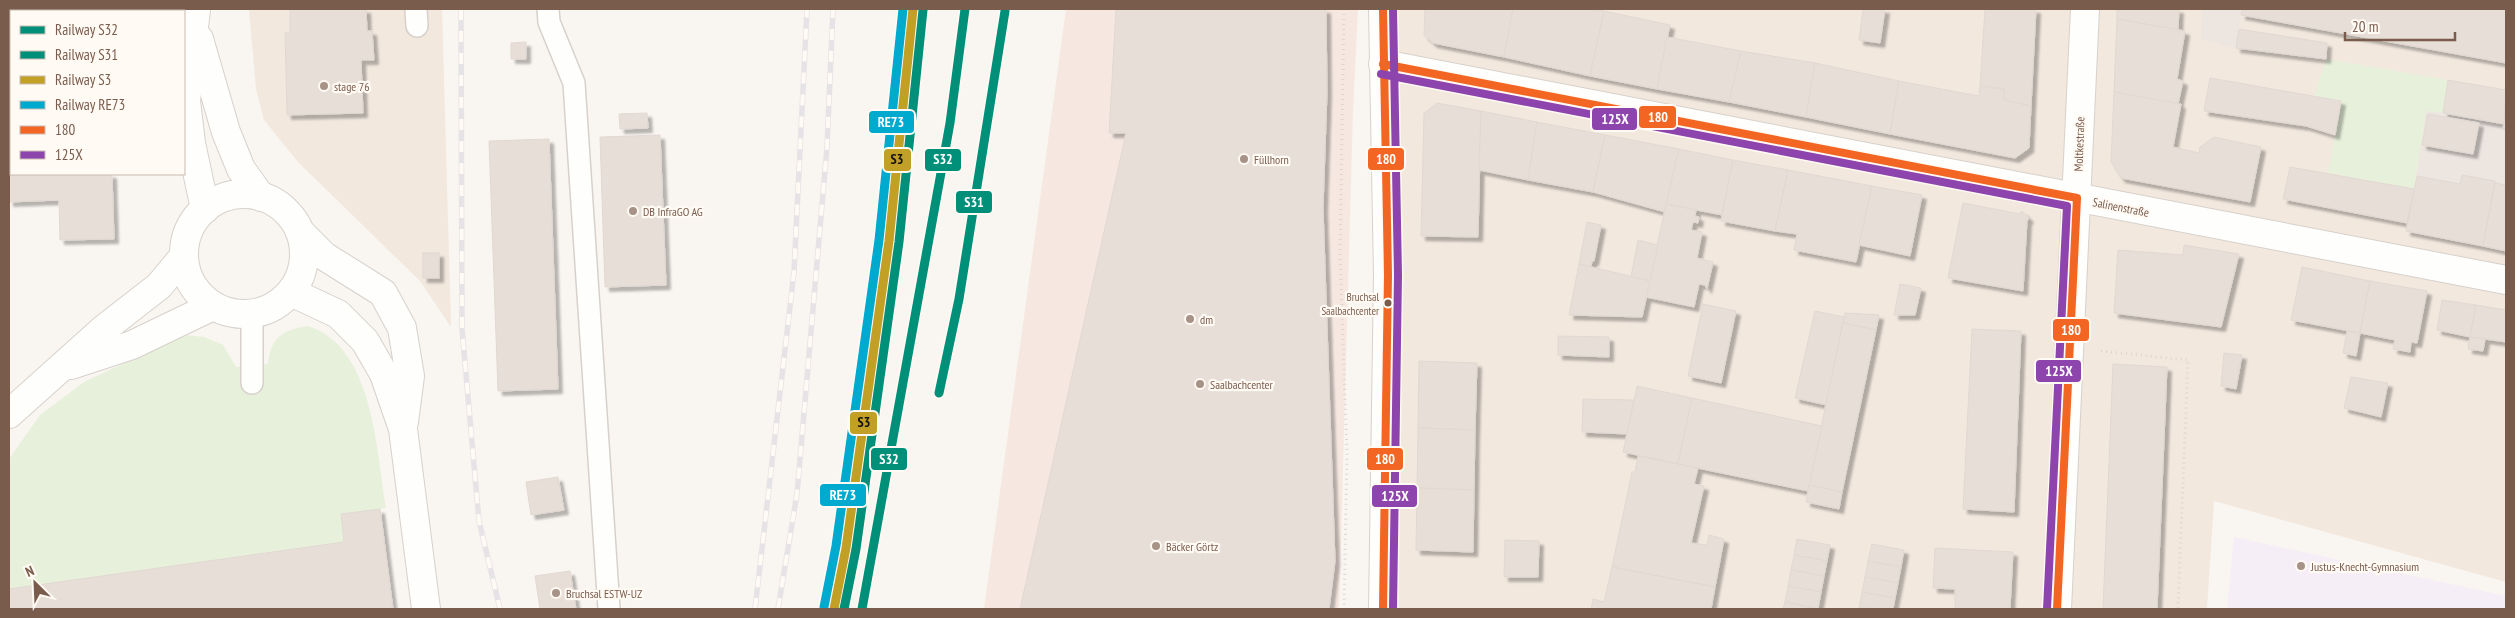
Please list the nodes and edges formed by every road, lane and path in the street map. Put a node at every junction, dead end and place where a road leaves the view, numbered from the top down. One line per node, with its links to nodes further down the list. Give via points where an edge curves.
1 (548, 9): 22 (lane, via 549,22 574,83)
2 (1344, 9): 23 (path, via 1340,253 1348,454)
3 (1383, 9): 6 (street)
4 (2085, 9): 8 (street, Moltkestraße)
5 (196, 16): 7 (street, via 226,132 242,169); 9 (street, via 186,101)
6 (1383, 64): 8 (street, Salinenstraße); 24 (street, via 1388,275)
7 (261, 197): 9 (street, via 231,196); 10 (street, via 277,204 291,216)
8 (2077, 198): 12 (street, Salinenstraße); 16 (street, Moltkestraße)
9 (205, 209): 11 (street, via 193,222)
10 (300, 232): 13 (street, via 304,263); 20 (street, via 324,256 382,293 402,328 410,376)
11 (184, 256): 14 (street, via 188,276 198,293); 17 (street, via 159,286 105,328)
12 (2506, 280)
13 (290, 292): 15 (street, via 280,302); 20 (street, via 338,314 365,341 384,374)
14 (213, 306): 15 (street, via 226,312); 17 (street, via 132,345)
15 (252, 314): 18 (lane)
16 (2069, 348): 25 (street, Moltkestraße); 26 (path, via 2188,360)
17 (60, 369): 19 (street)
18 (252, 382)
19 (9, 414)
20 (403, 429): 21 (street)
21 (426, 609)
22 (609, 609)
23 (1344, 609)
24 (1383, 609)
25 (2058, 609)
26 (2178, 609)

